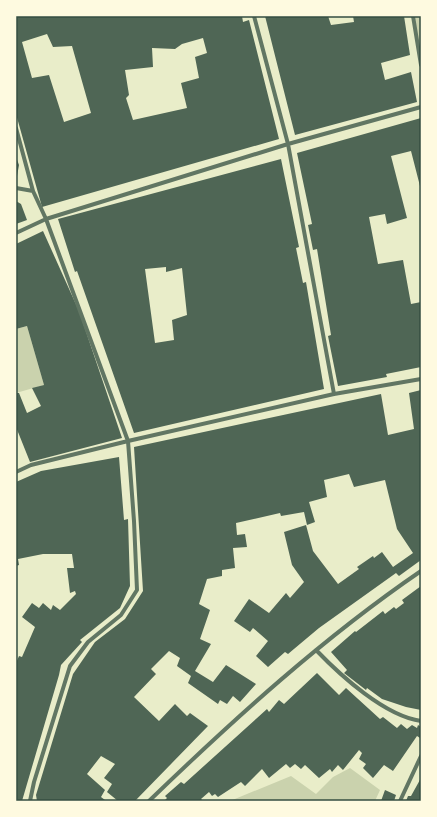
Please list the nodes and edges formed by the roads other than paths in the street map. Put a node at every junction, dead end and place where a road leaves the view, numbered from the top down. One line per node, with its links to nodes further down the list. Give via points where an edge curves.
1 (254, 16): 6 (street)
2 (413, 16): 3 (street)
3 (421, 65)
4 (421, 107): 6 (street)
5 (16, 128): 8 (street)
6 (288, 144): 9 (street); 12 (street)
7 (16, 188): 8 (street)
8 (33, 191): 9 (street)
9 (46, 219): 10 (street); 13 (street)
10 (16, 233)
11 (421, 379): 12 (street)
12 (334, 394): 13 (street)
13 (128, 441): 14 (street, via 31,465); 19 (street, via 137,590 121,615 88,642 70,666)
14 (16, 472)
15 (421, 571): 16 (street)
16 (316, 650): 17 (street, via 336,671 376,701 411,720); 20 (street)
17 (421, 721)
18 (421, 756): 21 (street)
19 (30, 801)
20 (149, 801)
21 (400, 801)

